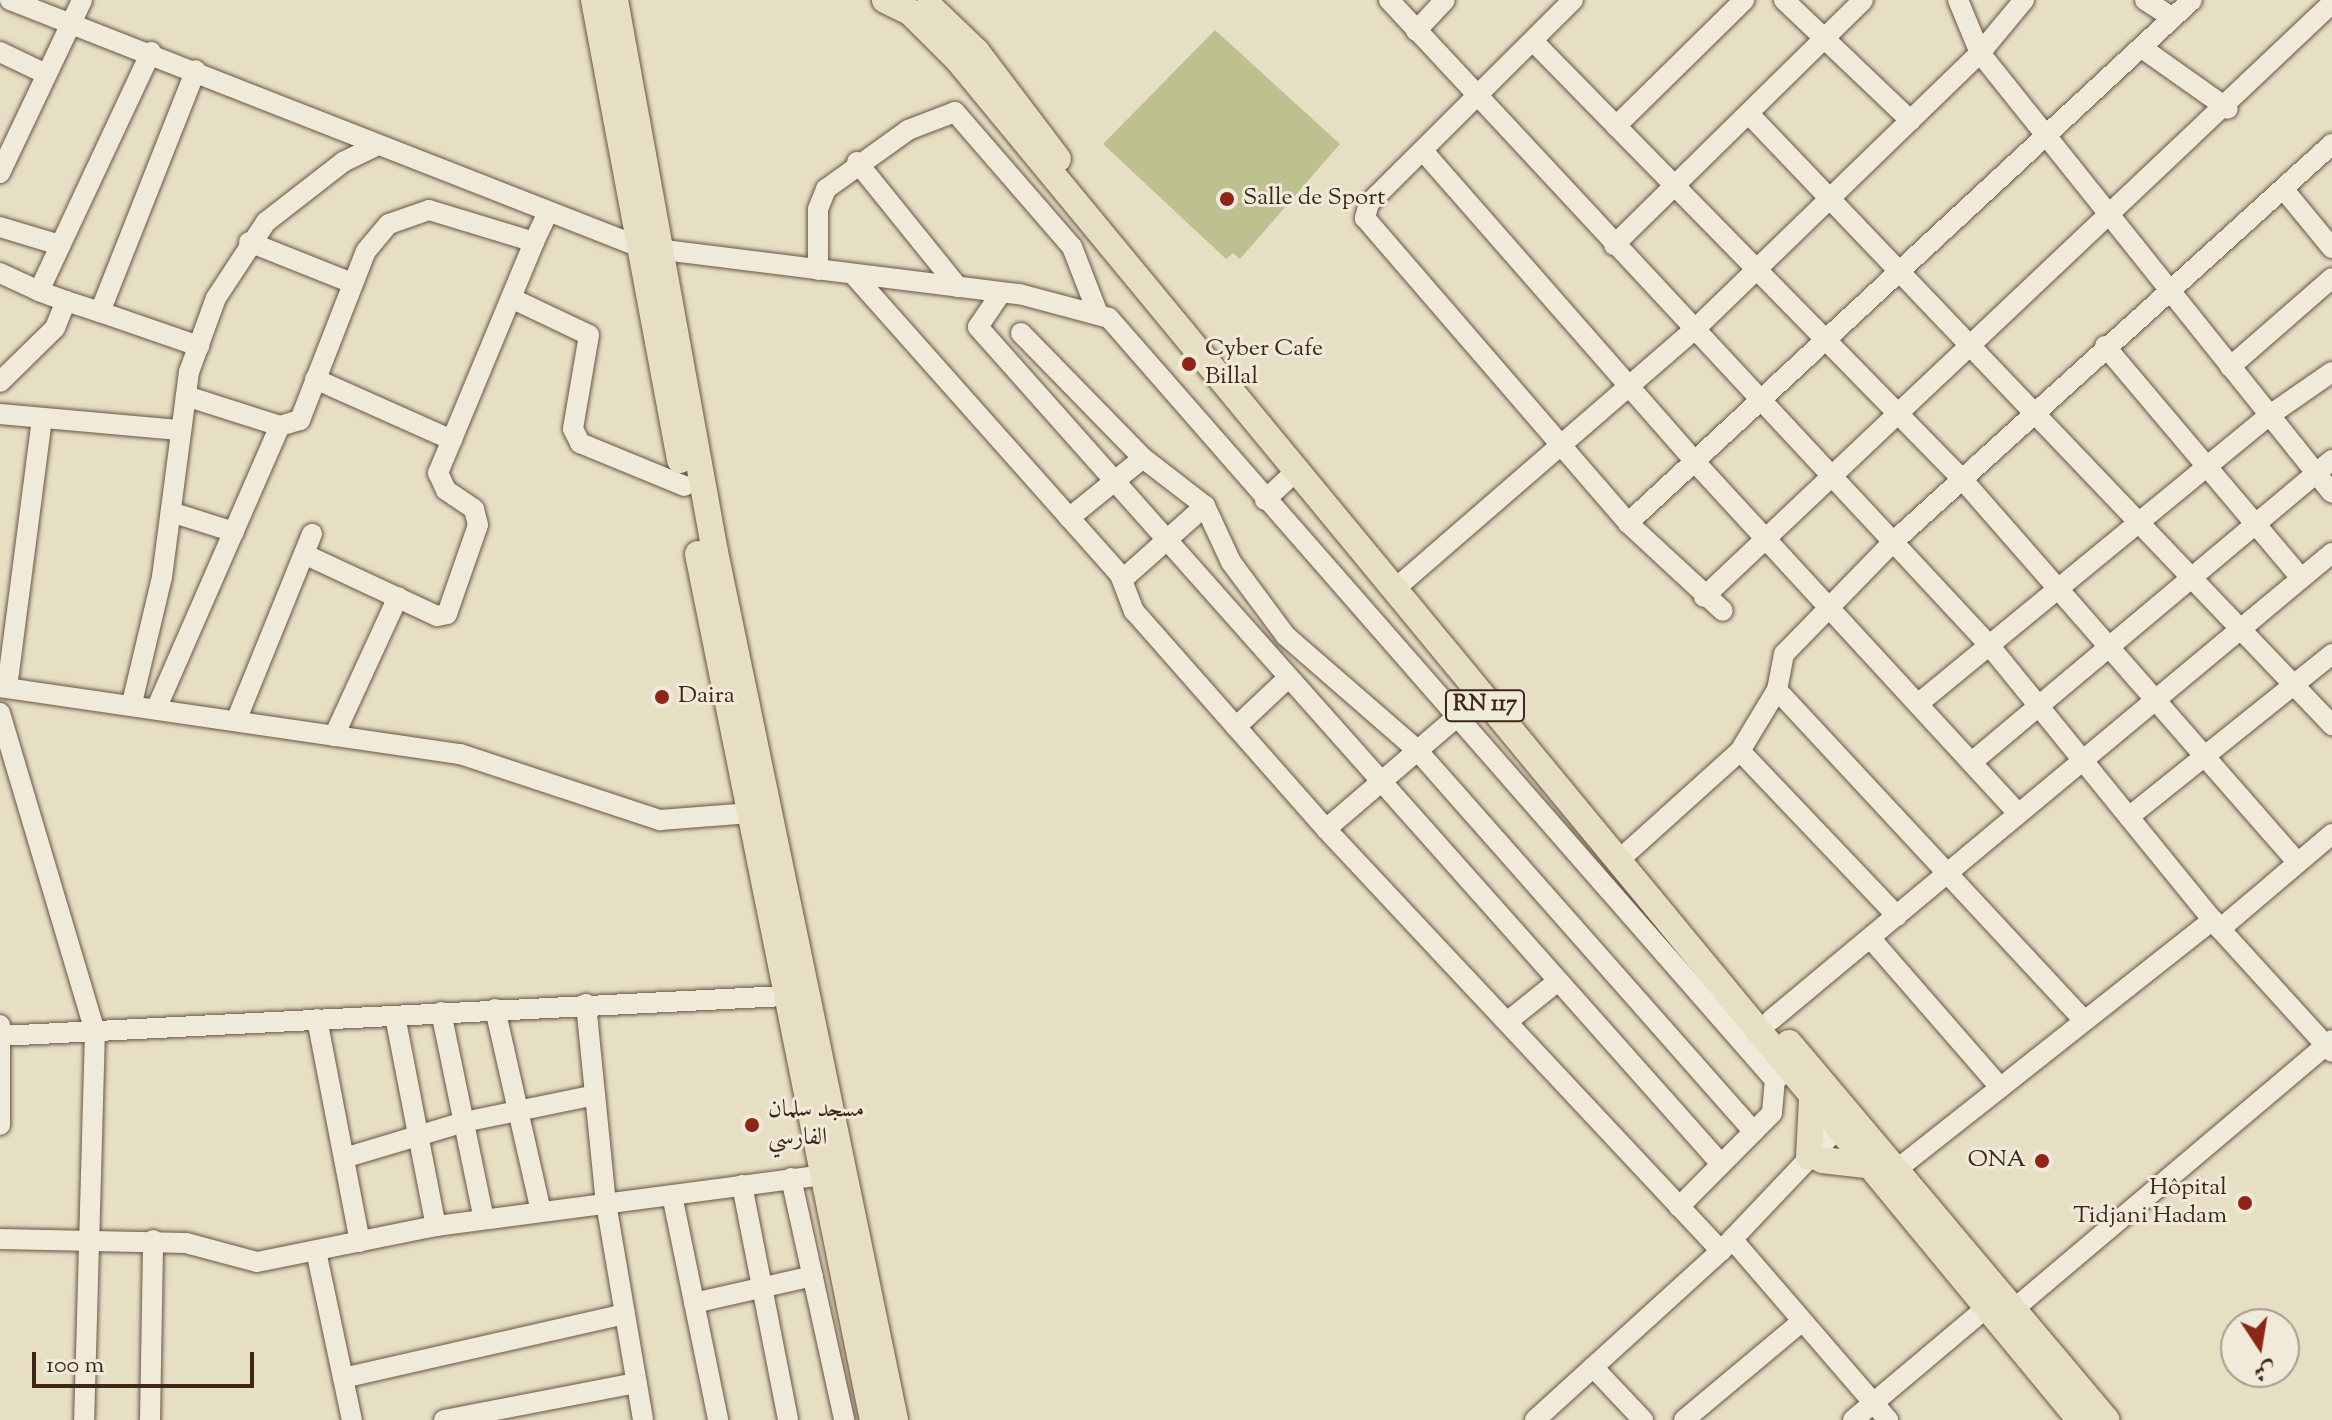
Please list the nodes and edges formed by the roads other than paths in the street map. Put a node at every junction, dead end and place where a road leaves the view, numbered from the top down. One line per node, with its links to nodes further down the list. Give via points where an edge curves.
1 (9, 0): 18 (street); 20 (street)
2 (82, 0): 20 (street)
3 (594, 0): 52 (main road)
4 (615, 0): 52 (main road)
5 (885, 0): 96 (main road, RN 117, via 910,12 958,60)
6 (921, 0): 119 (main road, RN 117, via 977,52)
7 (1389, 0): 21 (street)
8 (1445, 0): 21 (street)
9 (1573, 0): 23 (street)
10 (1744, 0): 34 (street)
11 (1784, 0): 22 (street)
12 (1863, 0): 22 (street)
13 (1958, 0): 27 (street)
14 (2024, 0): 27 (street)
15 (2145, 0): 19 (street)
16 (2192, 0): 19 (street)
17 (2325, 5): 31 (street)
18 (0, 13)
19 (2173, 18): 24 (street)
20 (71, 23): 26 (street); 29 (street)
21 (1416, 31): 30 (street)
22 (1830, 38): 32 (street); 33 (street)
23 (1533, 41): 30 (street); 34 (street)
24 (2142, 48): 31 (street); 35 (street)
25 (0, 52): 29 (street)
26 (151, 52): 28 (street); 49 (street)
27 (1980, 53): 33 (street); 35 (street)
28 (196, 70): 37 (street); 67 (street)
29 (46, 74): 40 (street)
30 (1481, 99): 38 (street); 50 (street)
31 (2228, 109): 45 (street)
32 (1749, 114): 41 (street); 43 (street)
33 (1911, 121): 43 (street)
34 (1616, 126): 41 (street)
35 (2049, 135): 45 (street); 56 (street)
36 (2332, 144): 42 (street)
37 (378, 145): 44 (street); 47 (street, via 314,182)
38 (1424, 152): 78 (street); 90 (street, via 1369,203 1365,218)
39 (857, 162): 53 (street, via 821,197); 60 (street); 66 (street, via 942,113 959,114 1072,247)
40 (1, 167)
41 (1672, 186): 50 (street); 54 (street)
42 (2285, 191): 51 (street); 62 (street)
43 (1828, 196): 54 (street); 56 (street)
44 (547, 214): 48 (street); 52 (street)
45 (2112, 215): 62 (street); 72 (street)
46 (0, 227): 49 (street)
47 (249, 242): 59 (street); 71 (street)
48 (534, 242): 59 (street, via 458,214 409,214 375,237); 64 (street)
49 (60, 245): 61 (street)
50 (1614, 245): 68 (street)
51 (2332, 248)
52 (650, 249): 53 (street); 100 (main road); 150 (main road)
53 (818, 270): 57 (street)
54 (1750, 270): 68 (street); 70 (street)
55 (0, 273): 61 (street)
56 (1899, 273): 70 (street); 72 (street)
57 (853, 274): 60 (street); 105 (street)
58 (2332, 278): 74 (street)
59 (352, 283): 76 (street)
60 (958, 287): 63 (street)
61 (39, 291): 65 (street)
62 (2169, 291): 73 (street); 74 (street)
63 (1001, 293): 66 (street); 99 (street, via 978,327)
64 (511, 298): 89 (street); 100 (street, via 589,335 573,429 580,443)
65 (66, 301): 67 (street); 77 (street, via 55,328)
66 (1097, 311): 102 (street)
67 (100, 312): 71 (street)
68 (1693, 331): 78 (street); 81 (street)
69 (1021, 333): 91 (street)
70 (1825, 341): 81 (street); 84 (street)
71 (199, 346): 80 (street)
72 (1970, 346): 82 (street); 84 (street)
73 (2105, 346): 82 (street); 94 (street)
74 (2230, 367): 85 (street)
75 (2332, 372): 79 (street)
76 (315, 379): 87 (street, via 300,420); 89 (street)
77 (0, 382)
78 (1632, 384): 90 (street); 93 (street)
79 (2324, 392): 85 (street)
80 (186, 396): 87 (street); 88 (street)
81 (1764, 402): 93 (street); 97 (street)
82 (2035, 408): 98 (street); 106 (street)
83 (0, 414): 86 (street)
84 (1902, 416): 97 (street); 98 (street)
85 (2267, 417): 94 (street); 95 (street)
86 (42, 418): 88 (street); 131 (street)
87 (280, 426): 109 (street)
88 (181, 430): 104 (street)
89 (452, 440): 121 (street, via 440,483 474,509 478,525 445,616)
90 (1565, 447): 107 (street); 119 (street)
91 (1143, 458): 99 (street); 103 (street)
92 (2332, 460): 95 (street)
93 (1695, 462): 107 (street); 112 (street)
94 (2206, 467): 106 (street); 108 (street)
95 (2315, 473): 101 (street); 108 (street)
96 (1293, 474): 102 (street); 137 (main road, RN 117)
97 (1836, 479): 112 (street); 113 (street)
98 (1962, 479): 113 (street); 120 (street)
99 (1115, 480): 105 (street); 111 (street)
100 (685, 486): 150 (main road)
101 (2332, 493)
102 (1265, 500): 137 (street)
103 (1205, 506): 111 (street); 144 (street, via 1231,562 1286,636)
104 (171, 512): 109 (street); 134 (street)
105 (1069, 518): 118 (street)
106 (2141, 520): 116 (street); 120 (street)
107 (1628, 523): 122 (street)
108 (2255, 525): 116 (street); 117 (street)
109 (234, 532): 138 (street)
110 (312, 534): 115 (street)
111 (1167, 539): 118 (street); 129 (street)
112 (1771, 539): 122 (street); 123 (street)
113 (1893, 542): 123 (street); 126 (street)
114 (2332, 553): 117 (street)
115 (304, 554): 121 (street); 140 (street)
116 (2193, 577): 125 (street); 127 (street)
117 (2301, 578): 125 (street)
118 (1123, 579): 142 (street, via 1134,611)
119 (1404, 581): 155 (main road, RN 117)
120 (2060, 587): 126 (street); 127 (street)
121 (398, 597): 143 (street)
122 (1704, 597): 124 (street)
123 (1831, 606): 132 (street, via 1784,654); 135 (street)
124 (1723, 611)
125 (2241, 629): 130 (street); 133 (street)
126 (1989, 645): 135 (street); 136 (street)
127 (2111, 647): 133 (street); 136 (street)
128 (2332, 654): 130 (street)
129 (1288, 678): 142 (street); 149 (street)
130 (2295, 685): 141 (street); 146 (street)
131 (4, 687): 134 (street)
132 (1777, 690): 145 (street); 157 (street)
133 (2155, 698): 146 (street); 147 (street)
134 (132, 703): 138 (street)
135 (1919, 703): 148 (street)
136 (2039, 705): 147 (street); 148 (street)
137 (1469, 706): 144 (street); 174 (main road, RN 117)
138 (157, 707): 140 (street)
139 (0, 713): 171 (street)
140 (236, 721): 143 (street)
141 (2332, 725)
142 (1236, 727): 153 (street)
143 (334, 736): 150 (street, via 499,763 660,820)
144 (1417, 750): 149 (street); 181 (street)
145 (1740, 751): 155 (street); 158 (street)
146 (2207, 751): 152 (street); 156 (street)
147 (2082, 757): 151 (street); 152 (street)
148 (1972, 762): 151 (street)
149 (1380, 782): 153 (street); 161 (street)
150 (759, 812): 162 (main road); 188 (main road)
151 (2017, 812): 157 (street)
152 (2130, 816): 159 (street)
153 (1326, 829): 170 (street)
154 (2332, 834): 156 (street)
155 (1629, 851): 168 (main road, RN 117)
156 (2298, 863): 159 (street)
157 (1944, 873): 158 (street); 169 (street)
158 (1897, 916): 160 (street)
159 (2217, 924): 169 (street); 173 (street)
160 (1872, 940): 168 (street); 175 (street)
161 (1558, 981): 170 (street); 186 (street)
162 (785, 996): 163 (street); 188 (main road)
163 (586, 1004): 164 (street); 176 (street)
164 (495, 1009): 165 (street); 178 (street)
165 (441, 1012): 166 (street); 179 (street)
166 (395, 1016): 167 (street); 182 (street)
167 (317, 1019): 171 (street); 184 (street)
168 (1771, 1020): 183 (main road, RN 117)
169 (2084, 1020): 175 (street)
170 (1507, 1022): 193 (street)
171 (95, 1031): 172 (street); 198 (street)
172 (1, 1032): 180 (street)
173 (2329, 1046): 207 (street)
174 (1782, 1075): 177 (main road, RN 117); 181 (street, via 1777,1104)
175 (1999, 1086): 187 (street)
176 (595, 1095): 178 (street); 192 (street)
177 (1812, 1099): 183 (main road, RN 117); 185 (main road)
178 (518, 1110): 179 (street); 194 (street)
179 (464, 1122): 182 (street); 195 (street)
180 (0, 1125)
181 (1754, 1132): 186 (street)
182 (419, 1137): 184 (street); 196 (street)
183 (1853, 1137): 185 (main road); 185 (street); 187 (main road, RN 117); 206 (main road, RN 117)
184 (344, 1158): 200 (street)
185 (1813, 1160): 201 (street)
186 (1721, 1164): 193 (street)
187 (1896, 1170): 207 (main road, RN 117)
188 (834, 1173): 189 (street); 222 (main road); 223 (main road)
189 (791, 1178): 190 (street); 203 (street)
190 (742, 1185): 191 (street); 204 (street)
191 (672, 1195): 192 (street); 205 (street)
192 (606, 1203): 194 (street); 208 (street)
193 (1679, 1207): 201 (street)
194 (541, 1211): 195 (street)
195 (484, 1219): 196 (street)
196 (436, 1226): 200 (street)
197 (0, 1239): 198 (street)
198 (92, 1239): 199 (street); 214 (street)
199 (153, 1240): 202 (street, via 257,1262); 215 (street)
200 (360, 1242): 202 (street)
201 (1726, 1245): 209 (street); 210 (street)
202 (316, 1251): 211 (street)
203 (813, 1276): 204 (street); 221 (street)
204 (762, 1287): 205 (street); 220 (street)
205 (694, 1303): 219 (street)
206 (1987, 1307): 213 (street); 229 (main road, RN 117)
207 (2015, 1308): 230 (main road, RN 117)
208 (624, 1314): 211 (street); 212 (street)
209 (1801, 1322): 213 (street); 226 (street)
210 (1593, 1367): 224 (street); 225 (street)
211 (343, 1378): 216 (street)
212 (636, 1383): 217 (street); 218 (street)
213 (1874, 1402): 227 (street); 228 (street)
214 (84, 1420)
215 (150, 1420)
216 (352, 1420)
217 (444, 1420)
218 (643, 1420)
219 (718, 1420)
220 (788, 1420)
221 (844, 1420)
222 (873, 1420)
223 (895, 1420)
224 (1535, 1420)
225 (1643, 1420)
226 (1684, 1420)
227 (1853, 1420)
228 (1888, 1420)
229 (2080, 1420)
230 (2106, 1420)

